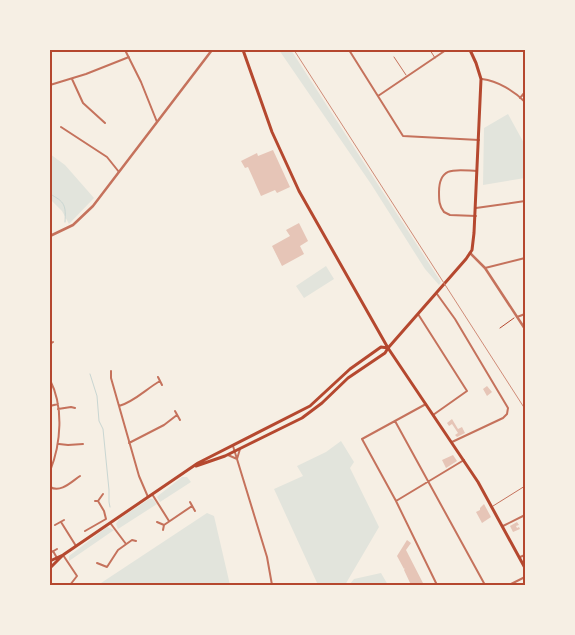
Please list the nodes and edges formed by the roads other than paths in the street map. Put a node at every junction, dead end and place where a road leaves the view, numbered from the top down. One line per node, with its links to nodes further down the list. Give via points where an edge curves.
1 (125, 50): 8 (street)
2 (212, 50): 19 (street)
3 (243, 50): 41 (main road, via 266,117 296,185)
4 (348, 50): 16 (street)
5 (430, 50): 10 (lane)
6 (446, 50): 10 (street)
7 (470, 50): 13 (main road)
8 (129, 57): 12 (street); 19 (street)
9 (394, 57): 11 (lane)
10 (436, 58): 11 (street)
11 (407, 77): 16 (street)
12 (72, 79): 14 (street); 20 (street, via 82,104)
13 (481, 79): 17 (street, via 498,84); 24 (main road)
14 (50, 85)
15 (525, 92): 17 (street)
16 (378, 97): 24 (street, via 403,136)
17 (520, 98): 18 (street)
18 (525, 102)
19 (157, 122): 26 (street)
20 (105, 123)
21 (61, 127): 22 (street)
22 (67, 132): 23 (street); 26 (street, via 107,157)
23 (64, 135)
24 (478, 140): 25 (main road)
25 (478, 171): 28 (main road); 29 (street, via 448,171 439,184 439,202 444,212)
26 (119, 172): 30 (street, via 86,214)
27 (525, 201): 28 (street)
28 (476, 208): 29 (main road)
29 (476, 216): 31 (main road)
30 (50, 236)
31 (470, 253): 33 (street); 34 (main road)
32 (525, 258): 33 (street)
33 (485, 268): 37 (street)
34 (436, 294): 35 (main road); 60 (street, via 455,319 508,408 503,418)
35 (418, 314): 41 (main road); 47 (street)
36 (525, 314): 37 (street)
37 (516, 317): 38 (street)
38 (525, 329)
39 (53, 342): 40 (street)
40 (50, 344)
41 (388, 348): 50 (main road); 64 (main road, via 381,347 350,369 304,409); 65 (main road, via 348,378 313,411)
42 (111, 371): 52 (street)
43 (158, 377): 45 (street)
44 (50, 380): 49 (street)
45 (160, 381): 46 (street); 52 (street)
46 (162, 385)
47 (467, 390): 48 (street); 56 (street)
48 (469, 394)
49 (58, 404): 51 (street); 54 (street)
50 (426, 404): 56 (main road); 59 (street)
51 (50, 406)
52 (119, 406): 63 (street)
53 (75, 408): 54 (street)
54 (58, 409): 61 (street)
55 (175, 411): 57 (street)
56 (433, 414): 60 (main road)
57 (177, 415): 58 (street); 63 (street)
58 (180, 420)
59 (395, 420): 75 (street); 81 (street, via 362,439)
60 (452, 442): 69 (main road)
61 (58, 444): 62 (street); 71 (street)
62 (83, 444)
63 (129, 444): 80 (street)
64 (233, 446): 66 (street); 70 (main road)
65 (242, 448): 66 (main road); 68 (street)
66 (234, 451): 67 (main road); 68 (street)
67 (227, 455): 68 (street); 70 (main road)
68 (237, 459): 116 (street, via 268,557)
69 (464, 460): 75 (street); 84 (main road)
70 (195, 466): 79 (main road)
71 (50, 471)
72 (80, 476): 74 (street)
73 (72, 477): 74 (street)
74 (74, 480): 77 (street, via 60,489)
75 (429, 481): 81 (street); 118 (street)
76 (525, 486): 84 (lane)
77 (50, 487)
78 (103, 494): 95 (street, via 96,501 106,519)
79 (152, 494): 80 (main road); 88 (street)
80 (148, 497): 90 (main road)
81 (396, 501): 117 (street)
82 (190, 502): 83 (street)
83 (192, 506): 85 (street); 88 (street)
84 (493, 506): 94 (main road)
85 (195, 511)
86 (525, 515): 94 (street)
87 (64, 520): 89 (street)
88 (169, 521): 92 (street)
89 (61, 522): 93 (street); 101 (street)
90 (110, 522): 98 (main road); 100 (street)
91 (157, 522): 92 (street)
92 (164, 525): 96 (street)
93 (55, 526)
94 (503, 526): 106 (main road)
95 (89, 528): 97 (street); 98 (street)
96 (163, 530)
97 (85, 531)
98 (93, 534): 101 (main road)
99 (136, 541): 100 (street)
100 (126, 544): 110 (street)
101 (76, 546): 104 (main road)
102 (57, 549): 103 (street)
103 (52, 552): 107 (street)
104 (63, 555): 107 (main road); 115 (street, via 77,576)
105 (525, 555): 106 (street)
106 (520, 557): 112 (main road)
107 (58, 559): 108 (main road); 111 (main road)
108 (50, 561)
109 (98, 563): 110 (street)
110 (107, 567): 113 (street)
111 (50, 568)
112 (525, 568)
113 (106, 571)
114 (525, 577): 119 (street)
115 (70, 585)
116 (272, 585)
117 (437, 585)
118 (485, 585)
119 (509, 585)

